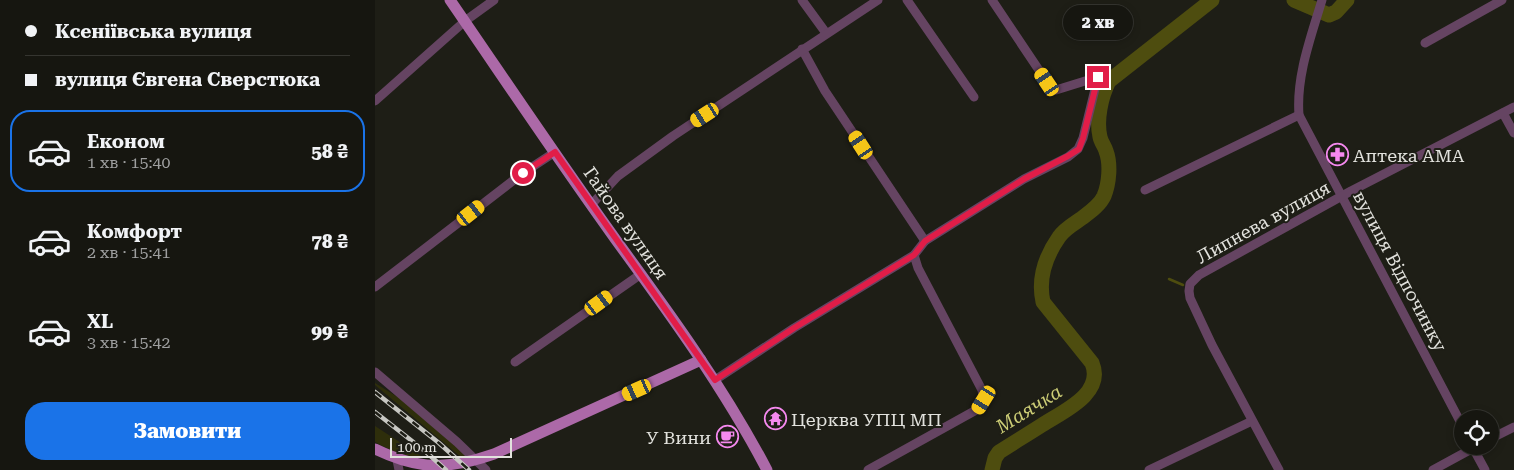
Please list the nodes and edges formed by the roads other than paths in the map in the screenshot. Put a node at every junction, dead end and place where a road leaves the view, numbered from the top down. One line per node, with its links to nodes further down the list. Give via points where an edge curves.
1 (450, 0): 9 (main road, Гайова вулиця)
2 (494, 0): 9 (street)
3 (802, 0): 10 (street)
4 (878, 0): 10 (street)
5 (907, 0): 13 (street)
6 (992, 0): 23 (street, via 1051,88 1056,90 1098,77 1083,138 1079,149)
7 (1502, 0): 11 (street)
8 (1319, 7): 17 (street, вулиця Відпочинку, via 1301,78)
9 (465, 21): 14 (street); 19 (main road, Гайова вулиця)
10 (826, 34): 12 (street)
11 (1425, 43)
12 (802, 49): 22 (street, via 626,170); 23 (street, via 825,91)
13 (974, 97)
14 (375, 101)
15 (1514, 107): 16 (street, Липнева вулиця)
16 (1503, 113): 18 (street); 21 (street, Липнева вулиця)
17 (1299, 115): 20 (street); 21 (street, вулиця Відпочинку)
18 (1514, 134)
19 (555, 152): 22 (main road, Гайова вулиця); 26 (street)
20 (1145, 190)
21 (1343, 196): 31 (street, вулиця Відпочинку); 32 (street, Липнева вулиця, via 1199,275 1190,284 1191,298 1212,345)
22 (591, 205): 25 (main road, Гайова вулиця)
23 (925, 241): 24 (street)
24 (914, 255): 30 (street); 41 (street, via 982,390 984,400 978,409)
25 (641, 274): 27 (main road, Гайова вулиця); 28 (street)
26 (375, 287)
27 (701, 360): 30 (main road, Гайова вулиця); 38 (main road, via 470,463 450,467)
28 (515, 362)
29 (375, 372): 39 (street)
30 (715, 380): 40 (main road, Гайова вулиця)
31 (1454, 410)
32 (1252, 421): 42 (street); 43 (street)
33 (1514, 427): 34 (street)
34 (1499, 434)
35 (375, 449): 38 (main road)
36 (1460, 455): 44 (street)
37 (1478, 455): 45 (street)
38 (401, 465)
39 (486, 470)
40 (767, 470)
41 (868, 470)
42 (1149, 470)
43 (1279, 470)
44 (1433, 470)
45 (1485, 470)

